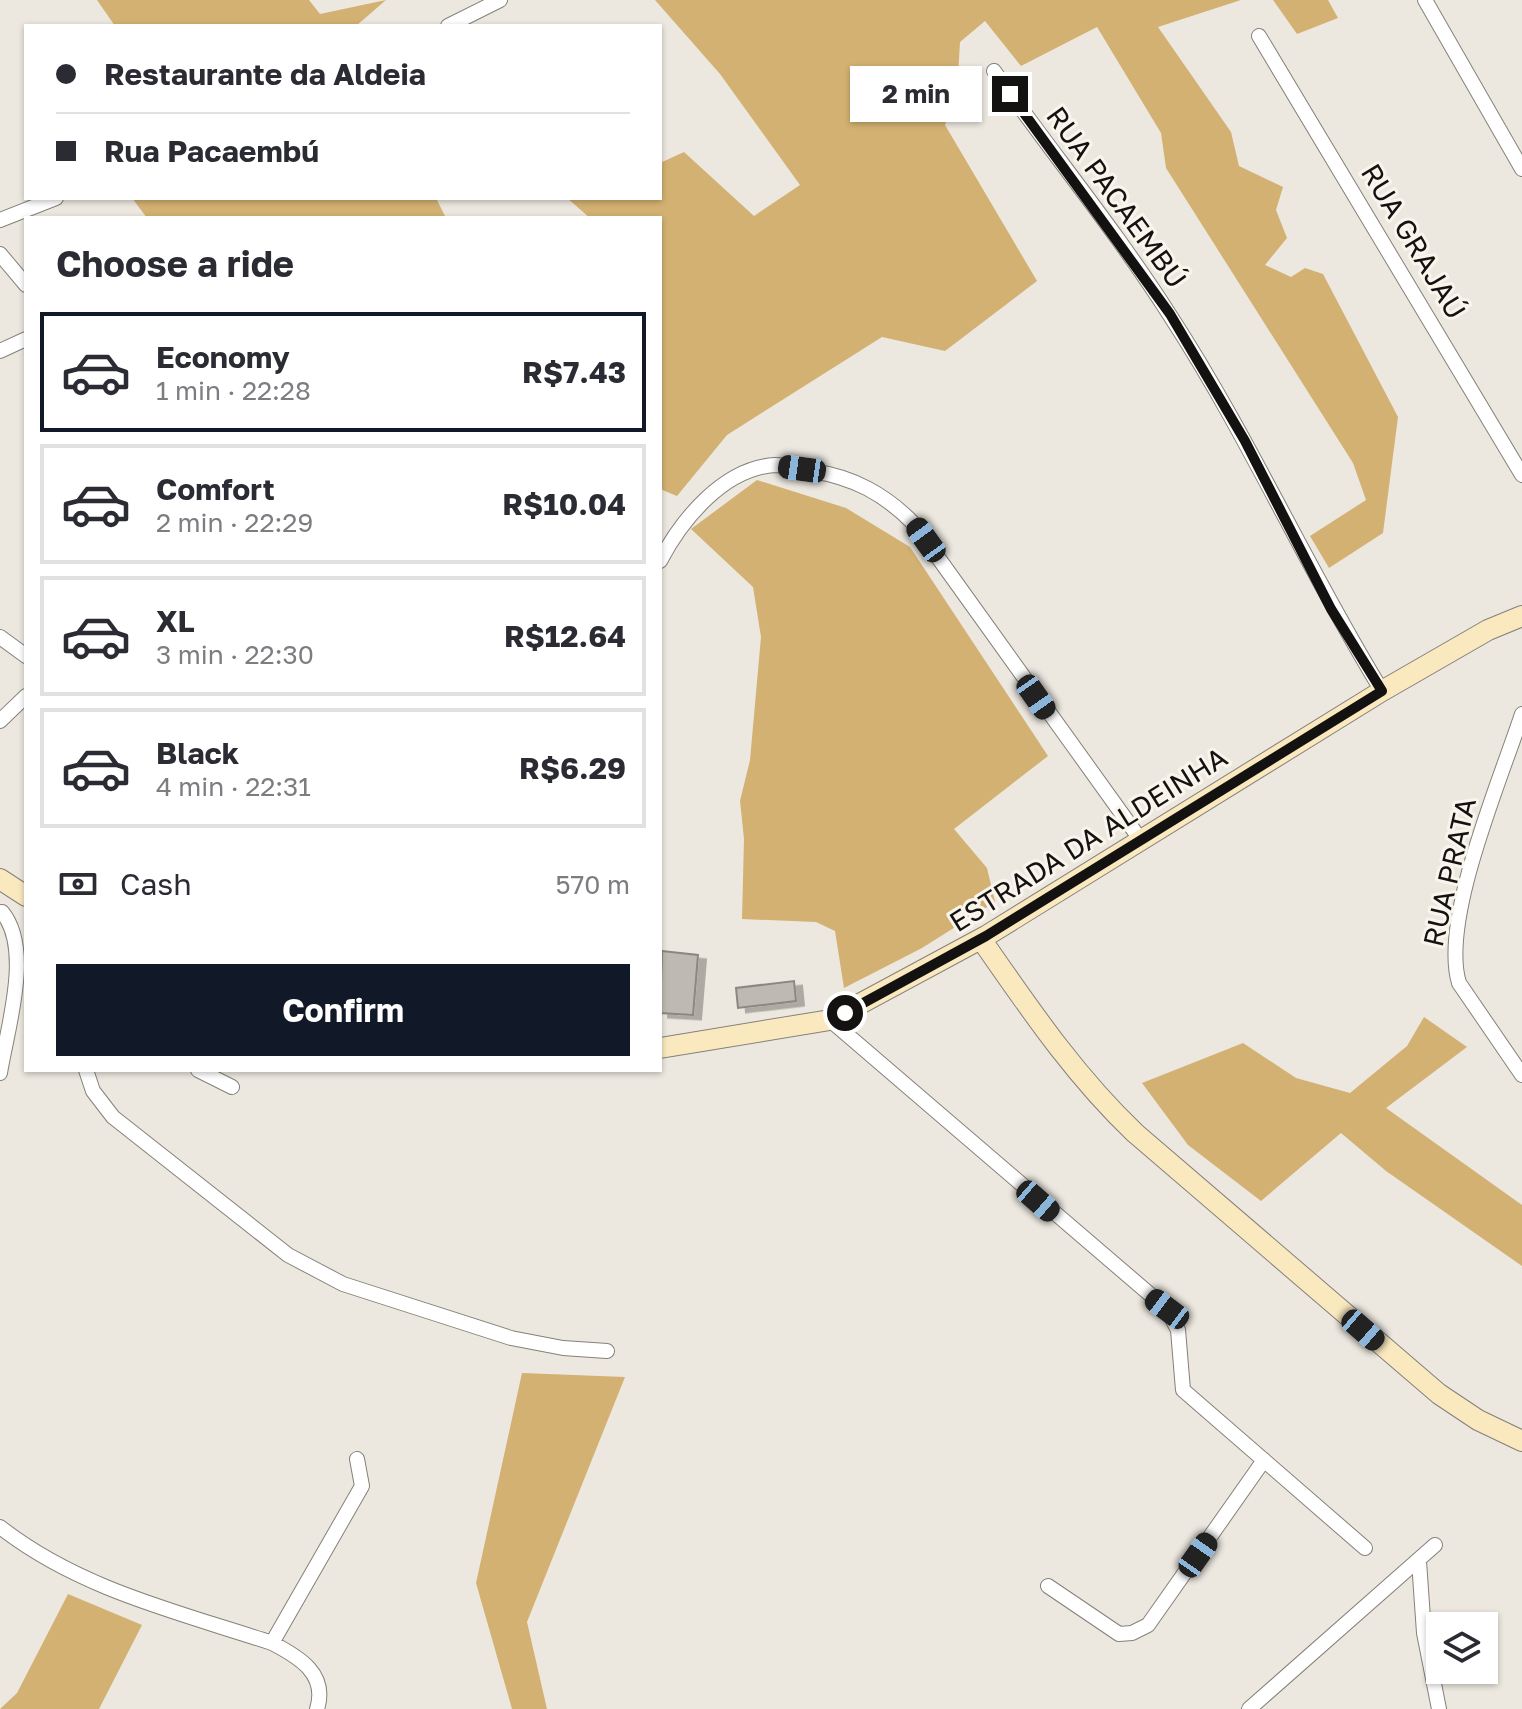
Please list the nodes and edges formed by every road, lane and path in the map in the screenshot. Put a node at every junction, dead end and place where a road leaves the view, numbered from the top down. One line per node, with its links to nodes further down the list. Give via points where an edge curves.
1 (500, 0): 3 (street)
2 (1425, 0): 6 (street)
3 (452, 24)
4 (1259, 36): 13 (street, RUA GRAJAÚ)
5 (994, 71): 18 (street, RUA PACAEMBÚ, via 1170,314 1245,441 1331,609)
6 (1522, 169)
7 (51, 200): 8 (street)
8 (0, 220)
9 (0, 254): 10 (street)
10 (24, 283)
11 (24, 340): 12 (street)
12 (0, 351)
13 (1522, 475)
14 (662, 558): 22 (street, via 708,497 743,474 775,465 829,473 872,489 914,524)
15 (1522, 616): 18 (street, ESTRADA DA ALDEINHA)
16 (0, 637): 17 (street)
17 (24, 655)
18 (1382, 691): 22 (street, ESTRADA DA ALDEINHA)
19 (24, 698): 21 (street)
20 (1522, 714): 31 (street, RUA PRATA, via 1484,819 1458,925 1454,967 1459,983)
21 (0, 721)
22 (1140, 839): 25 (street, ESTRADA DA ALDEINHA)
23 (12, 887): 24 (street)
24 (1, 911): 30 (street, via 16,936 18,960)
25 (981, 939): 26 (street, ESTRADA DA ALDEINHA); 34 (street, via 1054,1045 1135,1133 1439,1394)
26 (830, 1020): 27 (street, ESTRADA DA ALDEINHA); 36 (street, via 1167,1309 1178,1330 1183,1390)
27 (662, 1048)
28 (87, 1072): 33 (street, via 93,1091 113,1117 288,1255 315,1270 343,1284 511,1338)
29 (202, 1072): 32 (street)
30 (0, 1073)
31 (1522, 1075)
32 (232, 1087)
33 (607, 1351)
34 (1522, 1441)
35 (357, 1459): 42 (street, via 362,1486)
36 (1264, 1460): 39 (street); 41 (street, via 1148,1625 1119,1634)
37 (0, 1527): 42 (street, via 35,1555 78,1576)
38 (1435, 1545): 40 (street)
39 (1365, 1548)
40 (1419, 1561): 44 (street); 45 (street, via 1426,1645)
41 (1048, 1586)
42 (272, 1643): 43 (street, via 310,1667 319,1692)
43 (317, 1709)
44 (1249, 1709)
45 (1439, 1709)

